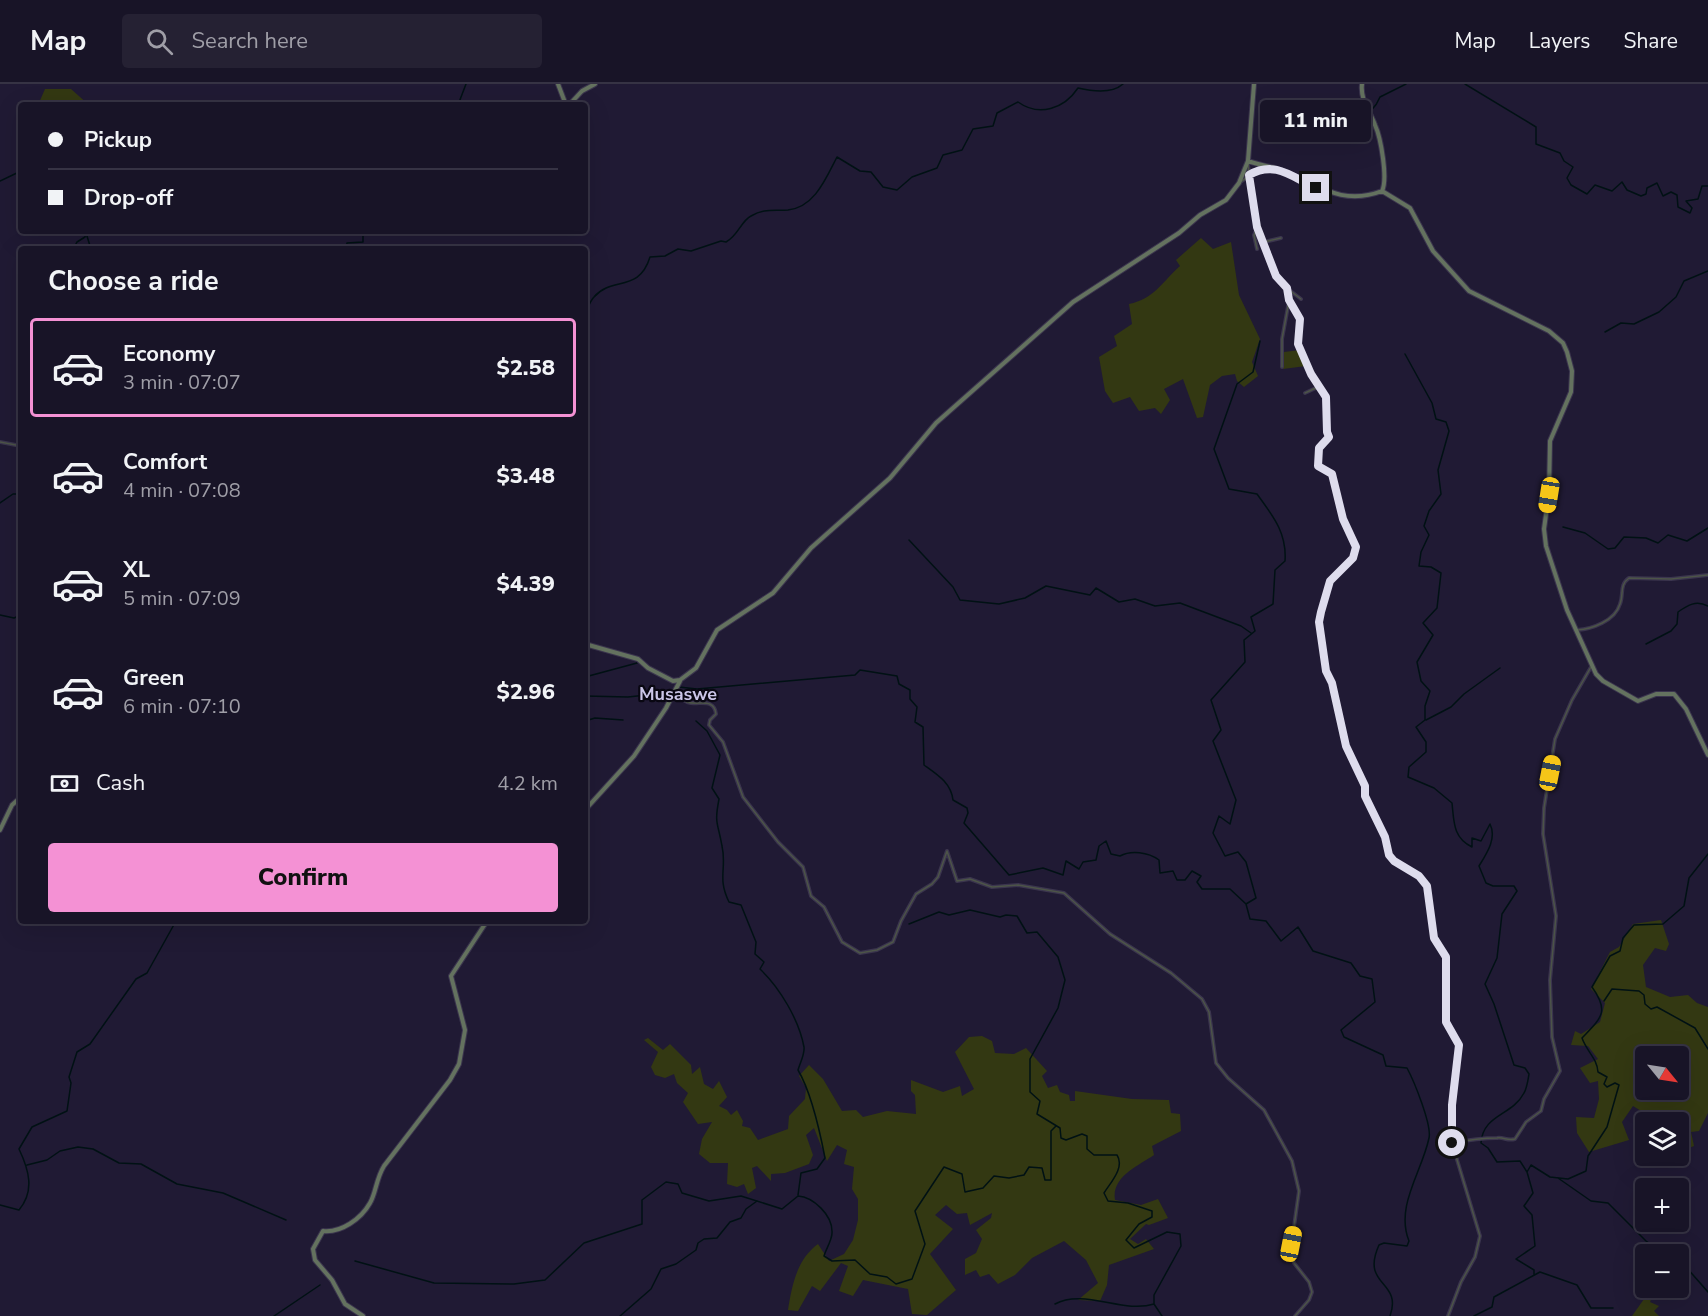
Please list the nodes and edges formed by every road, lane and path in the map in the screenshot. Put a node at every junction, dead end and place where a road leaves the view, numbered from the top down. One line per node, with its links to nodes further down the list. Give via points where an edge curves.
1 (558, 84): 5 (street)
2 (595, 84): 6 (street)
3 (1254, 84): 7 (street)
4 (1362, 84): 11 (street, via 1377,130 1384,172)
5 (567, 102)
6 (571, 102)
7 (1248, 161): 8 (street); 9 (street); 10 (street)
8 (1265, 167): 9 (street); 11 (street, via 1338,194 1354,196)
9 (1249, 175): 10 (street); 12 (street)
10 (1239, 183): 28 (street, via 1226,200 1098,284 1047,323 936,423 903,465 811,548 773,592 717,630 699,664)
11 (1382, 191): 25 (street, via 1410,208 1432,251 1469,291 1549,331 1567,352 1572,371 1570,392 1550,441 1544,540)
12 (1257, 227): 14 (street); 15 (street)
13 (1281, 237): 14 (street)
14 (1263, 242): 16 (street, via 1276,276)
15 (1257, 249)
16 (1287, 288): 17 (street); 18 (street)
17 (1301, 299)
18 (1289, 300): 19 (street); 20 (street, via 1300,319 1298,344)
19 (1282, 367)
20 (1319, 386): 21 (street); 35 (street, via 1326,397 1329,437 1319,448 1318,466 1332,474 1343,519 1356,547 1353,558 1330,581 1321,612 1326,671 1346,746 1389,855 1427,886 1434,938 1446,957 1446,1022 1459,1045)
21 (1305, 393)
22 (0, 442): 23 (street)
23 (18, 445)
24 (1708, 575): 25 (street, via 1629,578 1623,583 1620,604 1612,616 1599,625)
25 (1576, 631): 27 (street)
26 (588, 645): 28 (street, via 625,654 673,681)
27 (1592, 666): 30 (street, via 1603,681 1633,699 1674,694); 35 (street, via 1555,739 1544,808 1543,834 1556,915 1552,1037 1561,1070 1541,1112 1526,1122 1515,1139 1481,1138)
28 (680, 680): 29 (street)
29 (674, 693): 32 (street, via 634,756); 37 (street, via 687,702 714,706 716,714 710,726 723,742 743,797 801,864 812,896 825,908 842,942 858,953 893,942 916,894 938,877 947,851 957,881 970,879 992,888 1018,885 1064,893 1110,934 1195,991 1209,1012 1215,1061 1264,1110 1292,1161 1299,1191 1291,1248 1294,1263 1312,1292)
30 (1708, 755)
31 (18, 800): 33 (street)
32 (588, 807)
33 (0, 830)
34 (485, 924): 36 (street, via 451,976 465,1030 456,1069 384,1166 369,1205 350,1224 323,1231 314,1245 317,1263 345,1304)
35 (1452, 1143): 38 (street, via 1480,1236 1475,1257)
36 (363, 1316)
37 (1295, 1316)
38 (1448, 1316)

